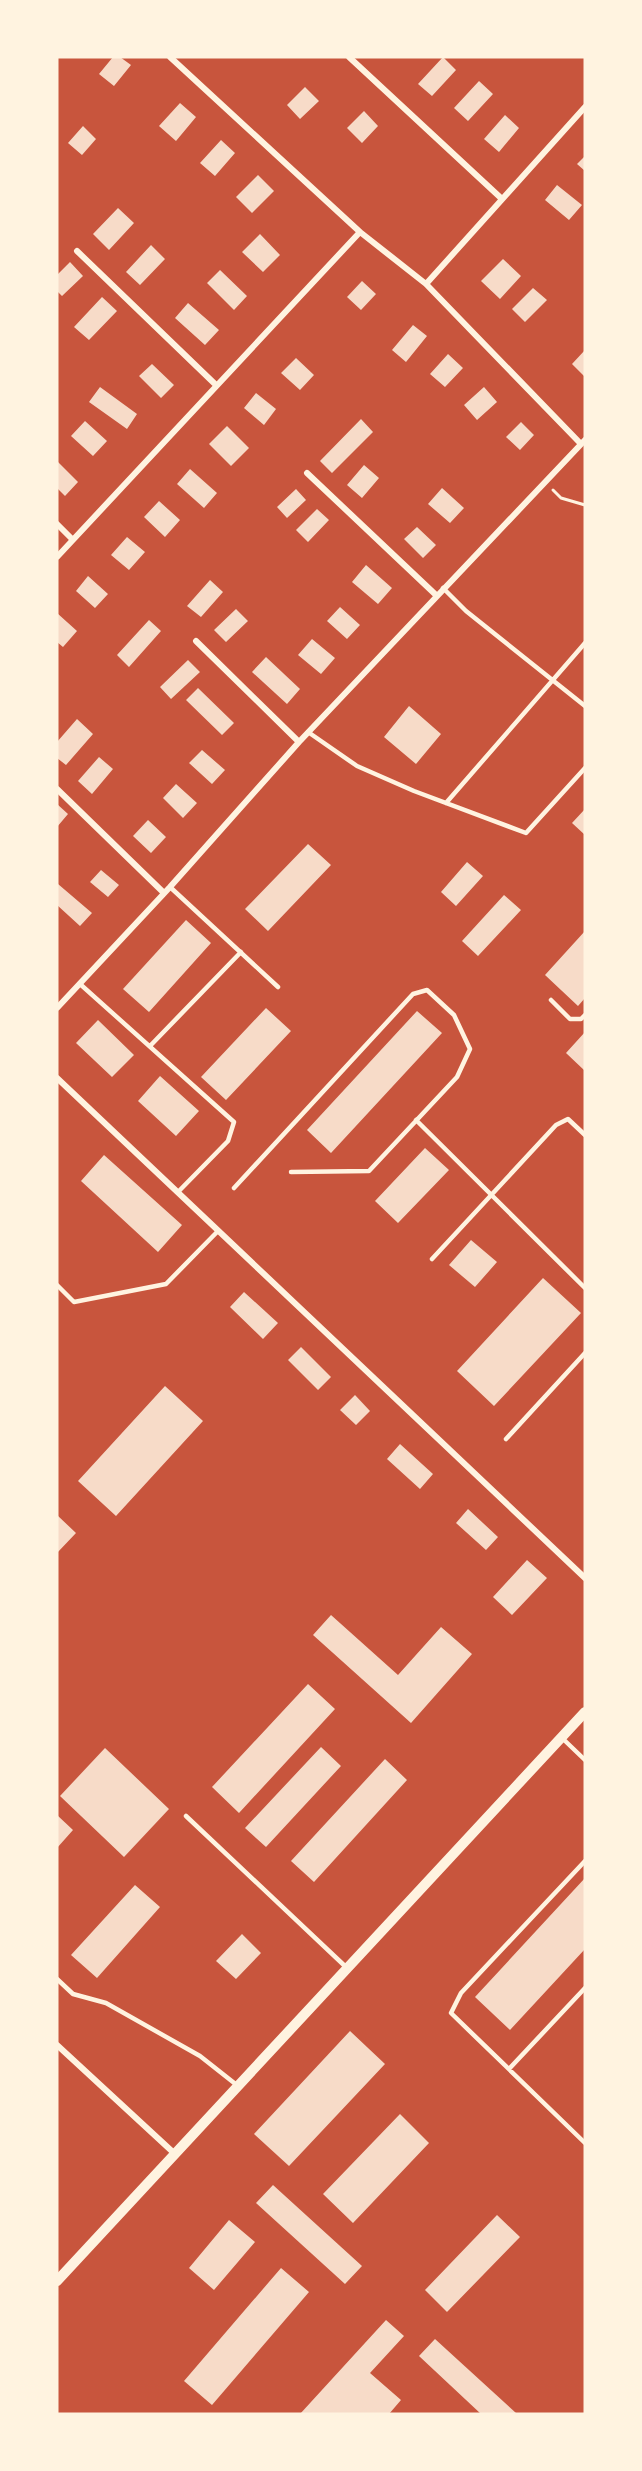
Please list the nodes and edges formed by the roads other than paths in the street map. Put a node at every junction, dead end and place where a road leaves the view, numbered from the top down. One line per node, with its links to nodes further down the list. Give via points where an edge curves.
1 (170, 57): 5 (street)
2 (349, 57): 4 (street)
3 (585, 106): 4 (street)
4 (502, 198): 7 (street)
5 (360, 232): 7 (street); 8 (street)
6 (77, 251): 8 (street)
7 (426, 284): 9 (street)
8 (216, 386): 12 (street)
9 (583, 442): 14 (street)
10 (307, 473): 15 (street)
11 (57, 524): 12 (street)
12 (73, 540): 13 (street)
13 (57, 557)
14 (443, 588): 15 (street); 18 (lane)
15 (436, 595): 20 (street)
16 (196, 641): 21 (street)
17 (585, 643): 18 (lane)
18 (553, 681): 19 (lane); 24 (lane)
19 (585, 706)
20 (308, 732): 21 (street); 24 (lane, via 357,766)
21 (299, 742): 25 (street)
22 (585, 768): 24 (lane, via 526,833)
23 (57, 789): 26 (street)
24 (446, 803)
25 (170, 887): 26 (street); 27 (lane)
26 (164, 893): 28 (street)
27 (241, 951): 29 (lane); 33 (lane)
28 (80, 984): 31 (street); 33 (lane)
29 (278, 987)
30 (551, 1000): 32 (lane, via 570,1019)
31 (57, 1008)
32 (585, 1015)
33 (150, 1046): 39 (lane, via 234,1122 228,1141)
34 (57, 1078): 39 (street)
35 (416, 1120): 37 (lane, via 369,1171); 38 (lane, via 457,1077 470,1049 454,1014 427,990 413,994); 40 (lane)
36 (585, 1135): 40 (lane, via 568,1119 556,1125)
37 (291, 1172)
38 (234, 1188)
39 (178, 1192): 41 (street)
40 (491, 1194): 42 (lane); 44 (lane)
41 (218, 1231): 43 (lane, via 166,1284 74,1302); 47 (street)
42 (432, 1259)
43 (57, 1285)
44 (585, 1288)
45 (585, 1353): 46 (lane)
46 (507, 1438)
47 (585, 1578)
48 (585, 1712): 49 (street)
49 (561, 1737): 50 (lane); 53 (street)
50 (585, 1760)
51 (186, 1816): 53 (lane)
52 (585, 1861): 57 (lane, via 461,1993 451,2013)
53 (347, 1968): 58 (street)
54 (57, 1979): 58 (lane, via 73,1994 106,2003 200,2056)
55 (585, 1988): 57 (lane)
56 (57, 2044): 60 (street)
57 (509, 2069): 59 (lane)
58 (238, 2086): 60 (street)
59 (585, 2143)
60 (175, 2154): 61 (street)
61 (57, 2281)

